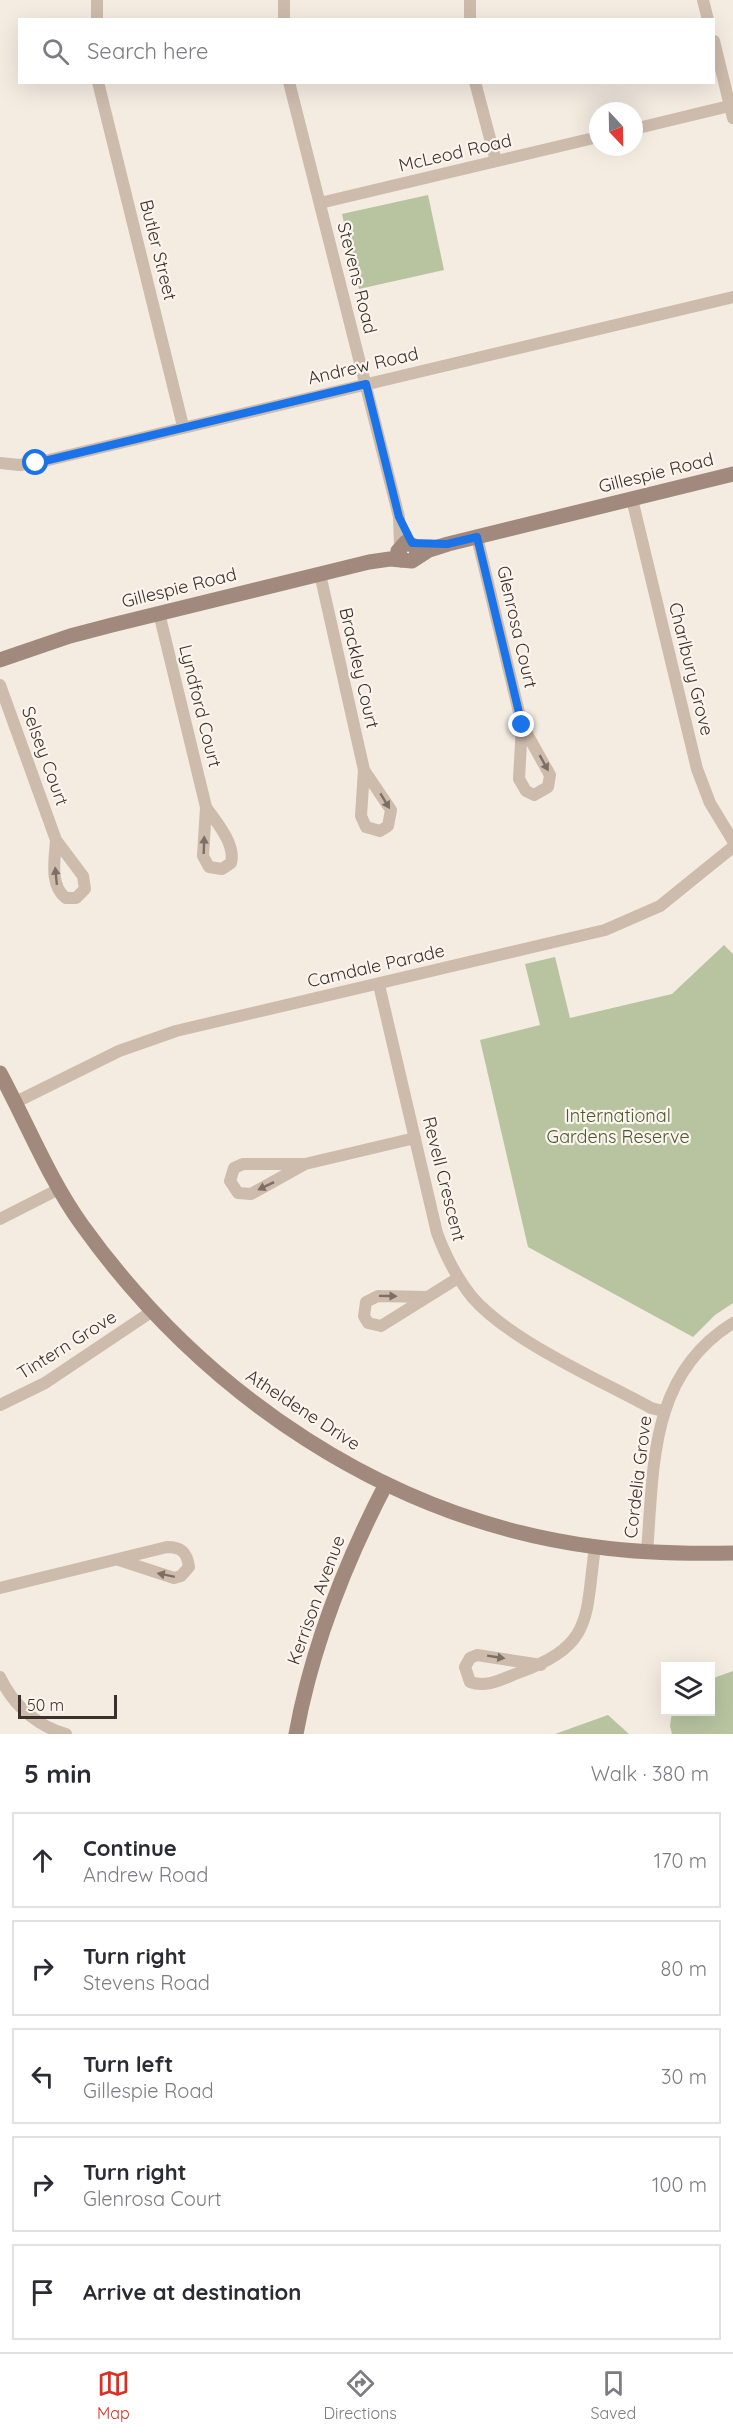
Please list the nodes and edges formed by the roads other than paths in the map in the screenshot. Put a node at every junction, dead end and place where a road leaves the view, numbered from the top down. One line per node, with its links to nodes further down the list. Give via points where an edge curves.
1 (97, 0): 5 (street)
2 (284, 0): 6 (street)
3 (470, 0): 7 (street)
4 (703, 0): 8 (street)
5 (97, 18)
6 (284, 18)
7 (470, 18)
8 (708, 18)
9 (715, 45): 13 (street)
10 (98, 84): 20 (street, Butler Street)
11 (290, 84): 17 (street, Stevens Road)
12 (476, 84): 16 (street)
13 (732, 110): 14 (street)
14 (643, 127)
15 (589, 139): 16 (street, McLeod Road)
16 (496, 162): 17 (street, McLeod Road)
17 (320, 203): 19 (street, Stevens Road)
18 (733, 297): 19 (street, Andrew Road)
19 (366, 384): 20 (street, Andrew Road); 25 (street, Stevens Road)
20 (183, 426): 21 (street, Andrew Road, via 36,463)
21 (0, 463)
22 (733, 474): 23 (street, Gillespie Road)
23 (632, 499): 24 (street, Gillespie Road); 34 (street, Charlbury Grove, via 697,769 710,803)
24 (477, 537): 25 (street, Gillespie Road); 30 (street, Glenrosa Court)
25 (407, 549): 26 (street, Gillespie Road)
26 (320, 574): 27 (street, Gillespie Road); 31 (street, Brackley Court)
27 (159, 613): 28 (street, Gillespie Road, via 70,636); 32 (street, Lyndford Court)
28 (0, 660)
29 (0, 685): 33 (street, Selsey Court)
30 (522, 725): 30 (street, Glenrosa Court, one-way to 30, via 550,775 551,782 541,794 530,794 521,785)
31 (364, 770)
32 (206, 807)
33 (56, 840)
34 (733, 841)
35 (733, 847): 36 (street, Camdale Parade, via 680,892 636,918 550,944)
36 (379, 985): 38 (street, Camdale Parade, via 147,1040); 39 (street, Revell Crescent)
37 (0, 1073): 38 (street, Atheldene Drive)
38 (16, 1102): 41 (street, Atheldene Drive)
39 (415, 1138): 40 (street); 43 (street, Revell Crescent, via 437,1233)
40 (305, 1164): 40 (street, one-way to 40, via 251,1194 238,1193 230,1181 234,1168 243,1164)
41 (59, 1189): 42 (street); 45 (street, Atheldene Drive, via 81,1224)
42 (0, 1219)
43 (458, 1278): 44 (street); 48 (street, Revell Crescent, via 497,1320 552,1354)
44 (427, 1297): 44 (street, one-way to 44, via 381,1326 368,1323 364,1316 366,1302 378,1296)
45 (151, 1312): 47 (street, Tintern Grove, via 54,1378); 49 (street, Atheldene Drive, via 242,1395 342,1461)
46 (733, 1323): 48 (street, Cordelia Grove, via 695,1355)
47 (0, 1405)
48 (663, 1411): 51 (street, Cordelia Grove)
49 (386, 1484): 50 (street, Atheldene Drive, via 460,1515); 58 (street, Kerrison Avenue, via 334,1596 311,1668)
50 (595, 1547): 51 (street, Atheldene Drive); 55 (street, via 581,1628 566,1650)
51 (647, 1552): 52 (street, Atheldene Drive)
52 (733, 1553)
53 (119, 1560): 53 (street, one-way to 53, via 177,1547 184,1552 189,1567 174,1578); 54 (street)
54 (0, 1588)
55 (541, 1665): 55 (street, one-way to 55, via 478,1685 470,1682 465,1667 477,1655)
56 (0, 1677): 57 (street, via 21,1708 45,1726)
57 (66, 1734)
58 (296, 1734)

